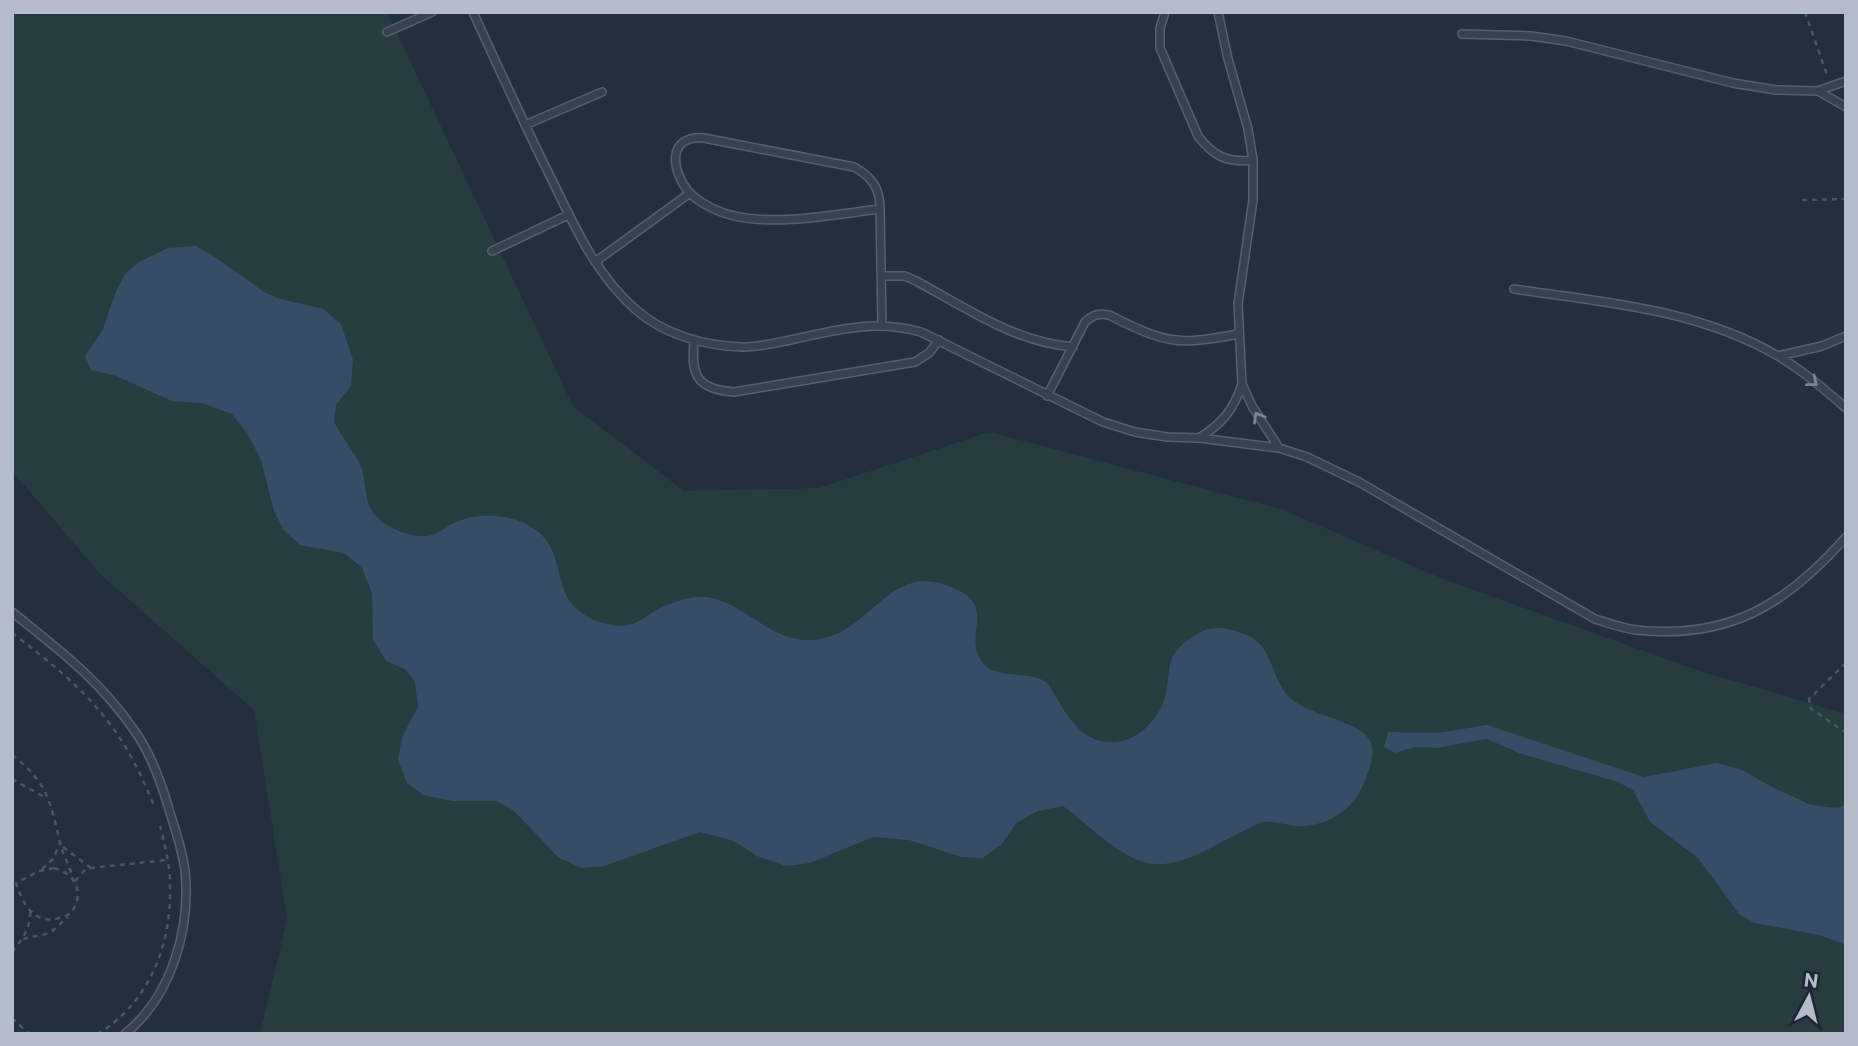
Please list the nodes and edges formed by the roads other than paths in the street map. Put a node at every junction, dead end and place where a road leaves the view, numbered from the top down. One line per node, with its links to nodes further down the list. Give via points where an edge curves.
1 (432, 12): 5 (lane)
2 (473, 12): 11 (lane)
3 (1165, 12): 12 (lane, via 1160,48 1198,136 1221,158)
4 (1218, 12): 12 (lane)
5 (387, 32)
6 (1462, 34): 8 (lane, via 1566,41 1733,83)
7 (1846, 81): 8 (lane)
8 (1818, 91): 10 (lane)
9 (602, 92): 11 (lane)
10 (1846, 107)
11 (525, 125): 15 (lane)
12 (1252, 160): 21 (lane, via 1253,200 1241,272)
13 (690, 193): 14 (lane, via 734,216 762,220); 14 (lane, via 675,159 677,149 694,137 854,167 875,183); 17 (lane)
14 (880, 209): 18 (lane)
15 (568, 215): 16 (lane); 17 (lane)
16 (492, 251)
17 (595, 262): 24 (lane, via 637,311)
18 (881, 276): 20 (lane); 25 (lane, via 905,276 1013,334)
19 (1514, 289): 26 (lane, via 1701,322)
20 (882, 324): 23 (lane); 24 (lane, via 747,347)
21 (1238, 334): 25 (lane, via 1177,342 1100,313 1086,322); 27 (lane)
22 (1846, 336): 26 (lane)
23 (939, 340): 24 (lane, via 915,362 734,392 703,384 693,371); 28 (lane)
24 (694, 341)
25 (1073, 347): 28 (lane)
26 (1778, 356): 29 (lane, one-way to 29)
27 (1242, 384): 30 (lane, via 1227,416); 31 (lane, one-way to 27)
28 (1047, 396): 30 (lane, via 1135,432)
29 (1846, 408)
30 (1199, 438): 31 (lane)
31 (1279, 448): 32 (lane, via 1334,468 1595,619 1634,629 1674,632 1714,627 1752,615 1787,595)
32 (1846, 537)
33 (12, 612): 34 (lane, via 78,664 136,732 160,779 181,849 186,890 179,945 149,1009)
34 (125, 1034)

